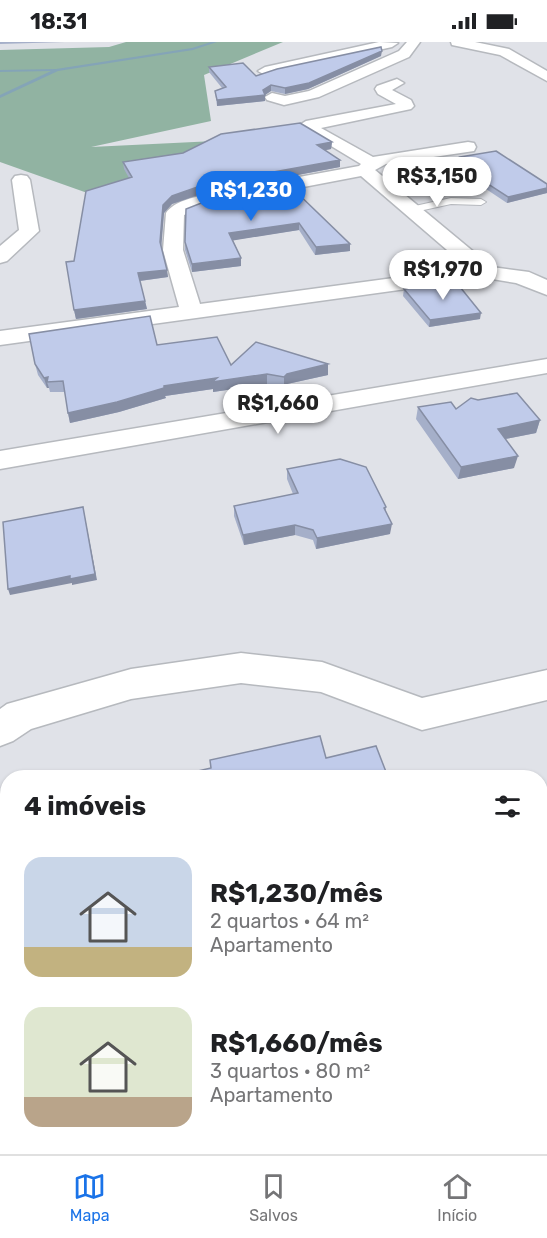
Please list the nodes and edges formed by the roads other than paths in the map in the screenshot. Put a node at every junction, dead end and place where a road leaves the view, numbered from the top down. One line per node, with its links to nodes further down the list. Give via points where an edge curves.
1 (400, 42): 4 (street)
2 (414, 42): 7 (street, via 404,54 314,94 284,101)
3 (457, 42): 5 (street, via 504,52)
4 (265, 70)
5 (547, 77)
6 (397, 83): 9 (street, via 382,88 383,91 406,106 306,126)
7 (272, 97)
8 (468, 147): 9 (street, via 383,159)
9 (369, 166): 12 (street); 16 (street, via 207,200 175,213 173,250)
10 (21, 180): 13 (street, via 29,231)
11 (482, 202): 12 (lane, via 451,201)
12 (410, 210): 14 (street)
13 (0, 257)
14 (486, 272): 15 (street, via 521,277); 16 (street)
15 (547, 288)
16 (191, 311): 17 (street)
17 (0, 339)
18 (547, 366): 19 (street)
19 (0, 460)
20 (547, 685): 21 (street, via 422,714 322,677 241,668 131,684 20,716)
21 (0, 729)

